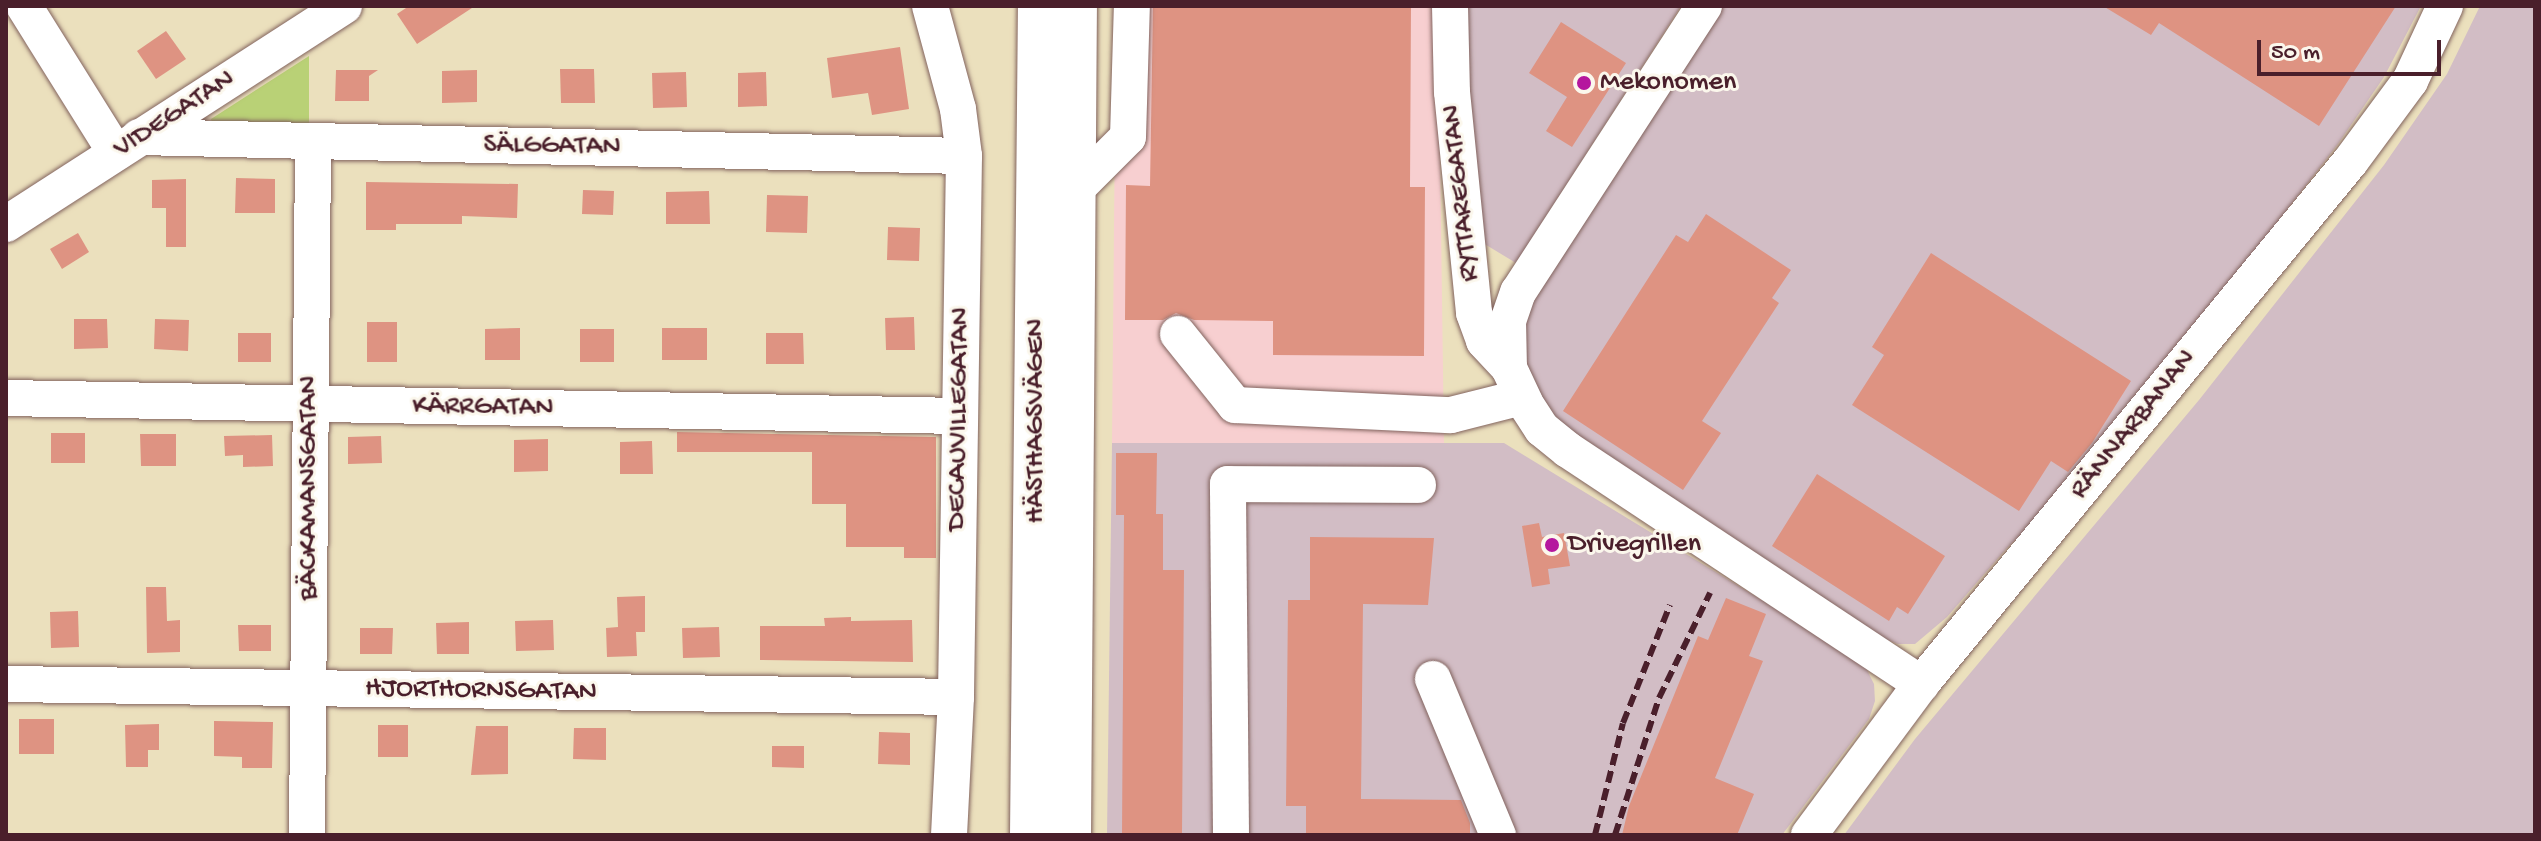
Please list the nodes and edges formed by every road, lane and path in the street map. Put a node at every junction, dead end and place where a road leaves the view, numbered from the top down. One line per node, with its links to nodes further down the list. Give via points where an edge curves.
1 (24, 6): 11 (street)
2 (344, 6): 11 (street, VIDEGATAN)
3 (930, 6): 12 (street, DECAUVILLEGATAN, via 958,109)
4 (1040, 6): 28 (main road, HÄSTHAGSVÄGEN)
5 (1075, 6): 13 (main road, HÄSTHAGSVÄGEN)
6 (1132, 6): 13 (street, via 1128,137)
7 (1450, 6): 16 (street, RYTTAREGATAN, via 1452,92 1474,313 1484,341)
8 (1704, 6): 16 (street, via 1518,292 1508,321)
9 (2445, 6): 23 (street, RÄNNARBANAN, via 2410,81 2350,162)
10 (313, 141): 11 (street, SÄLGGATAN); 12 (street, SÄLGGATAN); 18 (street, BÄCKAMANSGATAN)
11 (128, 145): 14 (street, VIDEGATAN)
12 (964, 156): 19 (street, DECAUVILLEGATAN)
13 (1074, 191): 29 (main road, HÄSTHAGSVÄGEN)
14 (6, 224)
15 (1178, 334): 16 (street, via 1235,405 1451,415)
16 (1516, 382): 23 (street, RYTTAREGATAN, via 1542,429 1568,450)
17 (6, 398): 18 (street, KÄRRGATAN)
18 (311, 405): 19 (street, KÄRRGATAN); 24 (street, BÄCKAMANSGATAN)
19 (960, 416): 25 (street, DECAUVILLEGATAN)
20 (1418, 485): 30 (street, via 1228,484)
21 (1433, 679): 31 (street)
22 (6, 684): 24 (street, HJORTHORNSGATAN)
23 (1921, 684): 32 (street, RÄNNARBANAN)
24 (309, 688): 25 (street, HJORTHORNSGATAN); 26 (street, BÄCKAMANSGATAN)
25 (956, 697): 27 (street, DECAUVILLEGATAN)
26 (307, 835)
27 (949, 835)
28 (1032, 835)
29 (1069, 835)
30 (1231, 835)
31 (1498, 835)
32 (1809, 835)

